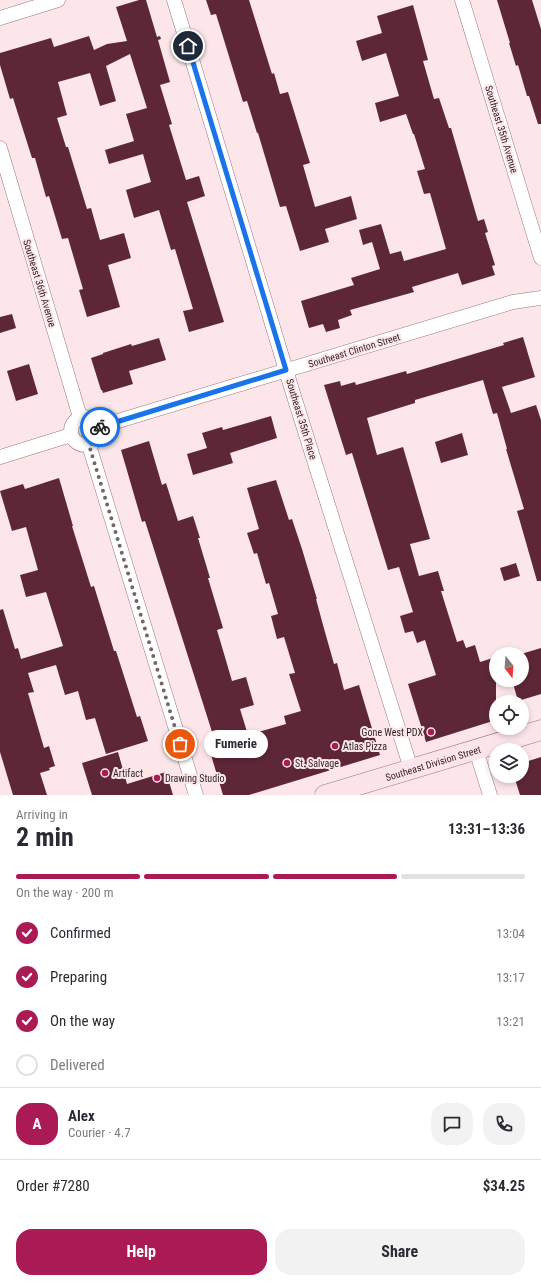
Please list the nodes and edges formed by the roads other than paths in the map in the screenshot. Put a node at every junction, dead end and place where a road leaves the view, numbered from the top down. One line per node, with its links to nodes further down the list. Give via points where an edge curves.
1 (58, 0): 4 (street)
2 (174, 0): 8 (street, Southeast 35th Place)
3 (462, 0): 6 (street, Southeast 35th Avenue)
4 (0, 18)
5 (0, 148): 9 (street, Southeast 36th Avenue)
6 (541, 258)
7 (541, 298): 8 (street, Southeast Clinton Street, via 513,302)
8 (286, 370): 10 (street, Southeast Clinton Street); 16 (street, Southeast 35th Place)
9 (80, 417): 10 (street, via 92,419); 11 (street, via 72,424)
10 (98, 427): 12 (street, via 98,437)
11 (71, 435): 12 (street, via 78,444); 13 (street)
12 (89, 445): 17 (street)
13 (0, 457)
14 (541, 730): 15 (main road, Southeast Division Street)
15 (476, 750): 16 (main road, Southeast Division Street); 19 (street)
16 (411, 769): 18 (main road, Southeast Division Street)
17 (196, 795)
18 (325, 795)
19 (490, 795)

